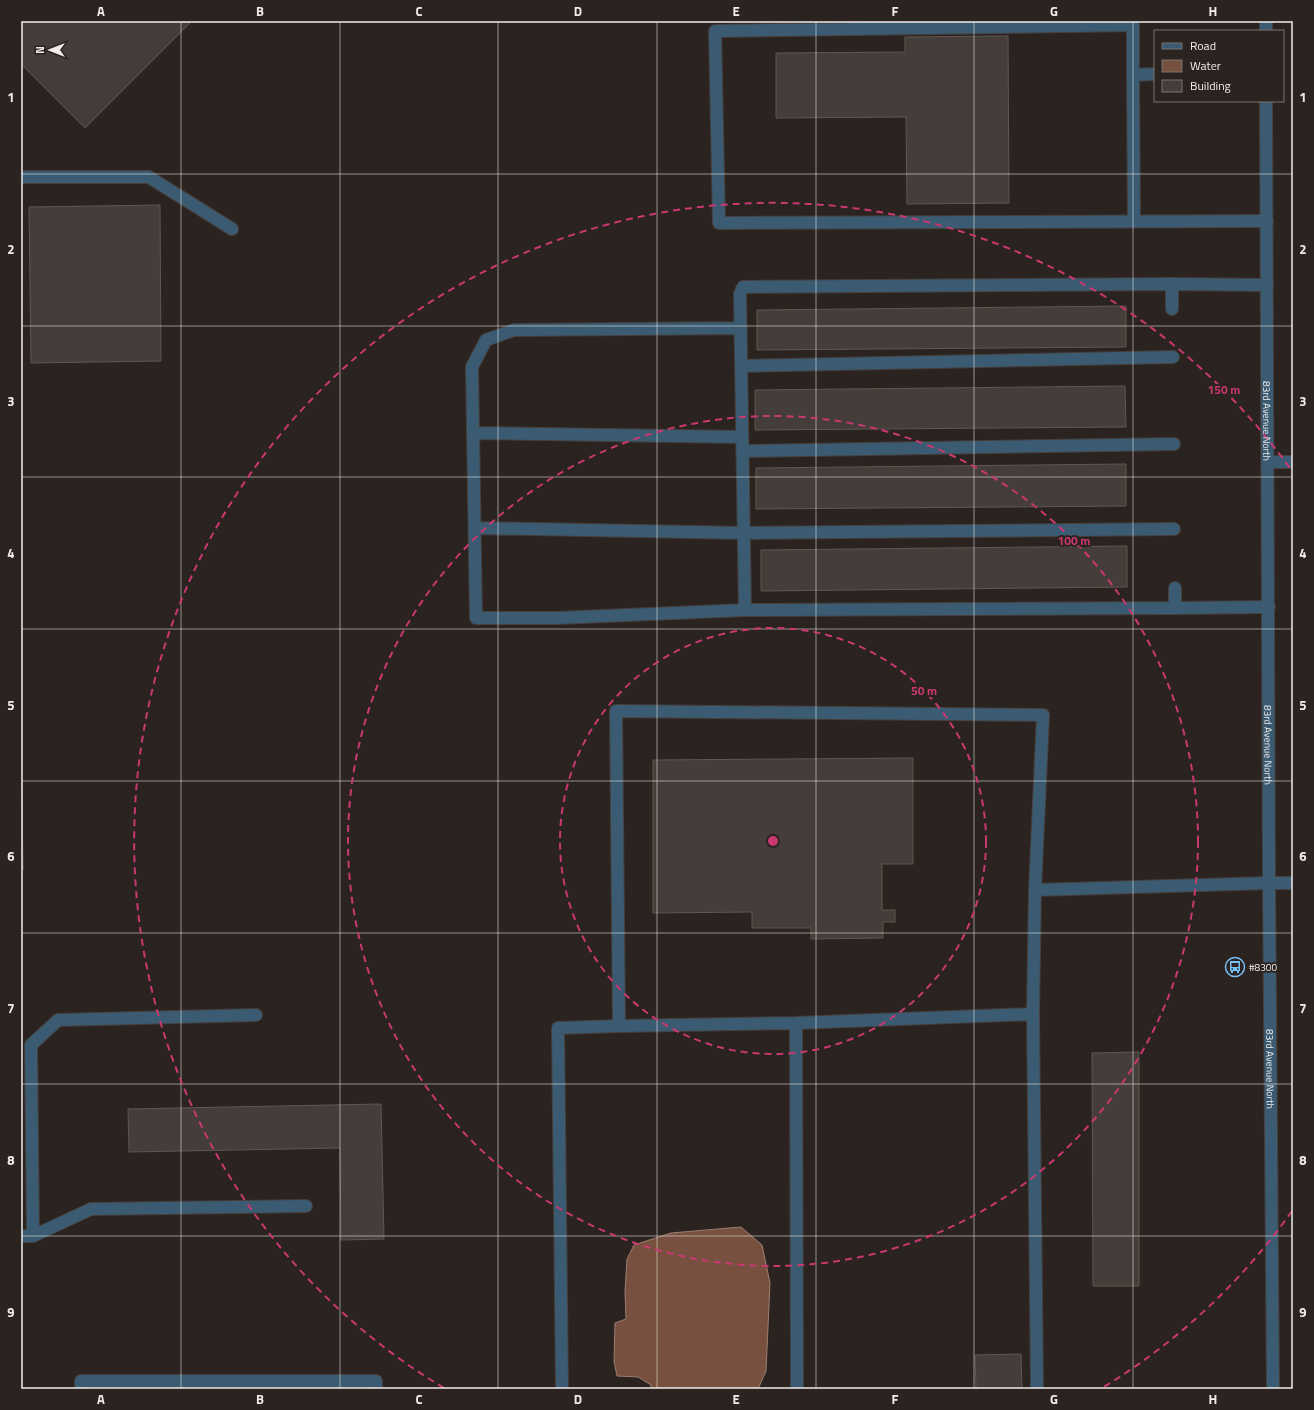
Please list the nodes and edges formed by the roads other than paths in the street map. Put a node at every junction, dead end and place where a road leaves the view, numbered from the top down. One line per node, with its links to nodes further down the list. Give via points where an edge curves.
1 (1154, 74): 2 (street)
2 (1133, 75): 6 (street); 6 (street, via 1133,25 715,31 719,223)
3 (1266, 102): 5 (street, 83rd Avenue North)
4 (21, 177): 7 (street, via 149,177)
5 (1267, 221): 6 (street); 9 (street, 83rd Avenue North)
6 (1134, 222)
7 (232, 229)
8 (1172, 284): 9 (street); 10 (street); 11 (street, via 743,287 740,294)
9 (1267, 285): 18 (street, 83rd Avenue North)
10 (1172, 308)
11 (741, 328): 13 (street); 14 (street, via 514,330 486,340 472,367)
12 (1173, 357): 13 (street)
13 (741, 366): 15 (street)
14 (473, 433): 15 (street); 20 (street)
15 (742, 437): 17 (street)
16 (1174, 444): 17 (street)
17 (742, 451): 22 (street)
18 (1268, 462): 19 (street); 24 (street, 83rd Avenue North)
19 (1293, 462)
20 (475, 528): 22 (street); 26 (street, via 476,618 557,618)
21 (1174, 529): 22 (street)
22 (743, 533): 26 (street)
23 (1175, 588): 25 (street)
24 (1268, 607): 25 (street); 27 (street, 83rd Avenue North)
25 (1175, 608): 26 (street)
26 (745, 610)
27 (1270, 883): 28 (street); 29 (street); 41 (street, 83rd Avenue North)
28 (1293, 883)
29 (1034, 890): 30 (street); 33 (street, via 1043,715 616,711)
30 (1033, 1014): 32 (street); 40 (street)
31 (256, 1015): 35 (street, via 58,1020 31,1045)
32 (796, 1023): 33 (street); 39 (street)
33 (619, 1026): 38 (street, via 558,1028)
34 (306, 1206): 35 (street, via 91,1210)
35 (27, 1236)
36 (81, 1389): 37 (street, via 81,1381 376,1381)
37 (376, 1389)
38 (562, 1389)
39 (797, 1389)
40 (1037, 1389)
41 (1273, 1389)

